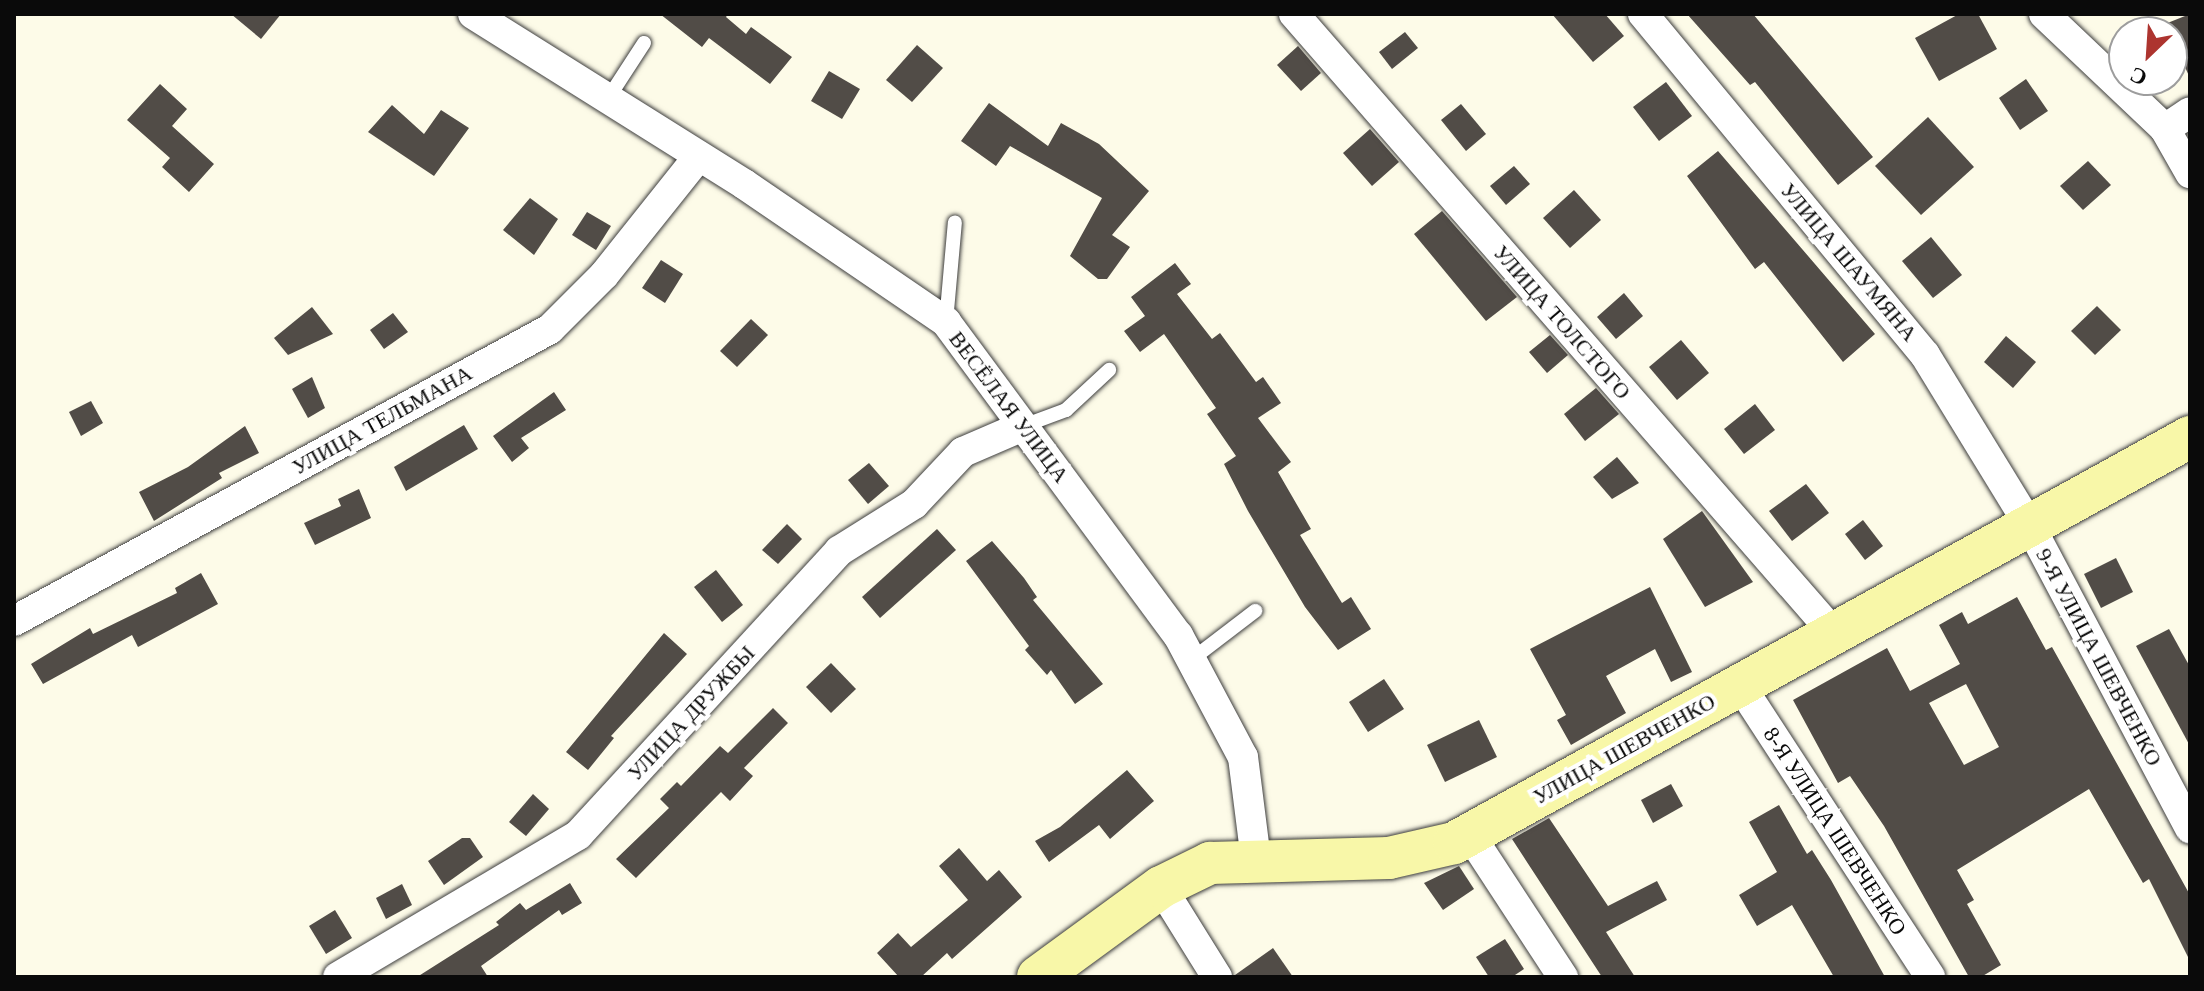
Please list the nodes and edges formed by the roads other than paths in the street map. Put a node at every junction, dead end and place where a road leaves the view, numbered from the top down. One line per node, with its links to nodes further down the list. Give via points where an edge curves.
1 (473, 14): 6 (street, ВЕСЁЛАЯ УЛИЦА)
2 (1294, 14): 18 (street, УЛИЦА ТОЛСТОГО)
3 (1643, 14): 15 (street, УЛИЦА ШАУМЯНА, via 1925,355)
4 (2044, 14): 7 (street)
5 (644, 43): 6 (lane)
6 (607, 101): 8 (street, ВЕСЁЛАЯ УЛИЦА)
7 (2178, 120): 9 (street)
8 (699, 156): 11 (street, ВЕСЁЛАЯ УЛИЦА); 17 (street, УЛИЦА ТЕЛЬМАНА, via 604,275 550,329)
9 (2190, 173)
10 (955, 222): 11 (lane)
11 (946, 322): 13 (street, ВЕСЁЛАЯ УЛИЦА)
12 (1109, 370): 13 (lane, via 1066,410)
13 (1023, 426): 19 (street, ВЕСЁЛАЯ УЛИЦА); 25 (street, УЛИЦА ДРУЖБЫ, via 963,452 914,504 839,551 578,835)
14 (2190, 437): 15 (main road, УЛИЦА ШЕВЧЕНКО)
15 (2031, 528): 18 (main road, УЛИЦА ШЕВЧЕНКО); 21 (street, 9-Я УЛИЦА ШЕВЧЕНКО)
16 (1255, 611): 19 (lane)
17 (14, 621)
18 (1831, 630): 20 (main road, УЛИЦА ШЕВЧЕНКО)
19 (1191, 660): 23 (street, ВЕСЁЛАЯ УЛИЦА, via 1243,757)
20 (1740, 685): 22 (main road, УЛИЦА ШЕВЧЕНКО); 29 (street, 8-Я УЛИЦА ШЕВЧЕНКО)
21 (2190, 828)
22 (1470, 835): 23 (main road, УЛИЦА ШЕВЧЕНКО, via 1389,858); 28 (street)
23 (1256, 860): 24 (main road, УЛИЦА ШЕВЧЕНКО, via 1210,863)
24 (1161, 887): 26 (main road, УЛИЦА ШЕВЧЕНКО); 27 (street)
25 (338, 977)
26 (1038, 977)
27 (1217, 977)
28 (1563, 977)
29 (1930, 977)

